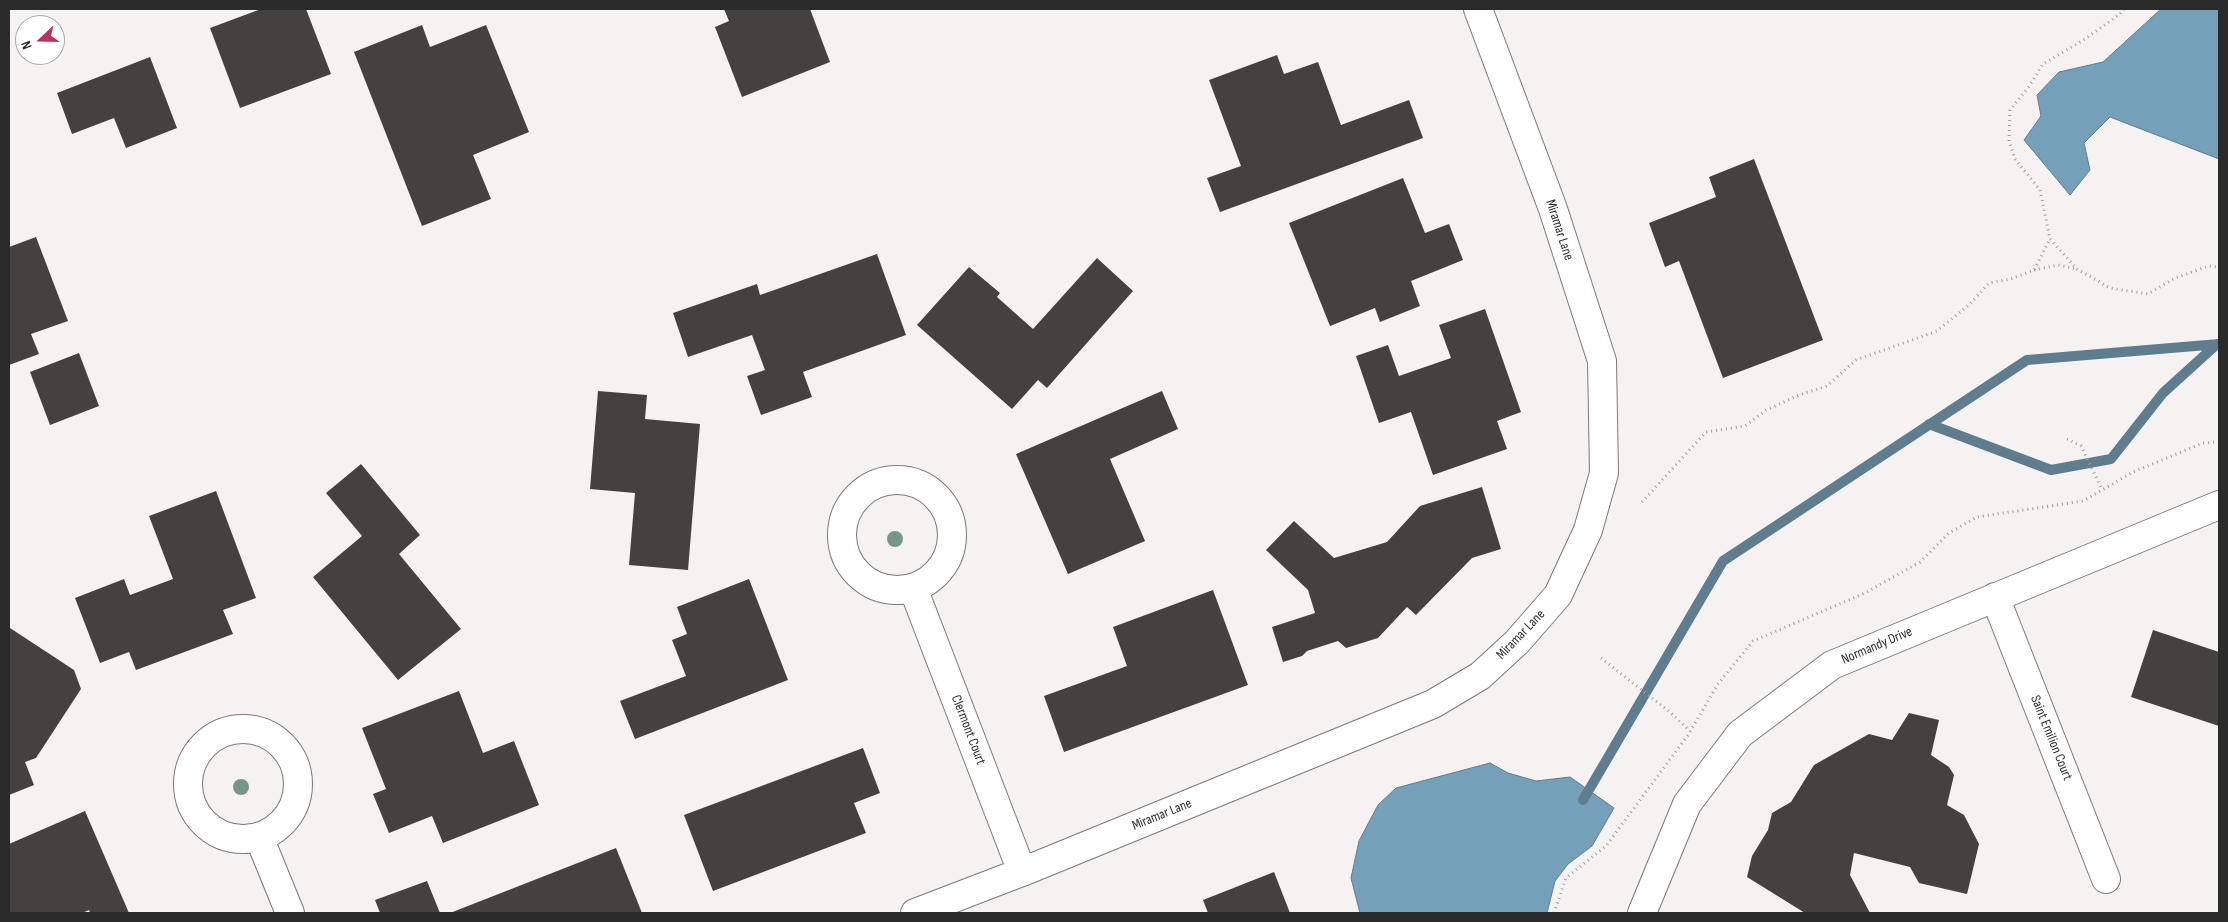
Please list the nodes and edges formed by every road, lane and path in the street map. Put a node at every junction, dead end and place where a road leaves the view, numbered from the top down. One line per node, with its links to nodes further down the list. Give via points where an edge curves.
1 (1478, 9): 16 (street, Miramar Lane, via 1553,209 1602,361 1604,473 1588,530 1558,595 1517,642 1480,676 1433,704)
2 (2124, 9): 3 (path, via 2085,40 2043,64 2010,110 2009,141 2015,159 2040,190)
3 (2050, 239): 5 (path); 6 (path)
4 (2219, 267): 5 (path, via 2209,266 2175,278 2148,294 2110,288)
5 (2077, 269): 6 (path, via 2058,265)
6 (2034, 270): 9 (path, via 2010,280 1989,283 1937,332 1856,360 1827,386 1766,410 1745,426 1706,432)
7 (2067, 438): 8 (path, via 2081,446)
8 (2102, 489)
9 (1642, 502)
10 (2219, 505): 12 (street, Normandy Drive)
11 (913, 588): 16 (street, Clermont Court)
12 (1995, 597): 17 (street, Saint Emilion Court); 20 (street, Normandy Drive, via 1832,665 1740,734 1687,804)
13 (1601, 658): 14 (path)
14 (1690, 731)
15 (259, 837): 18 (street)
16 (1022, 872): 19 (street, Miramar Lane)
17 (2106, 879)
18 (290, 913)
19 (915, 913)
20 (1642, 913)

